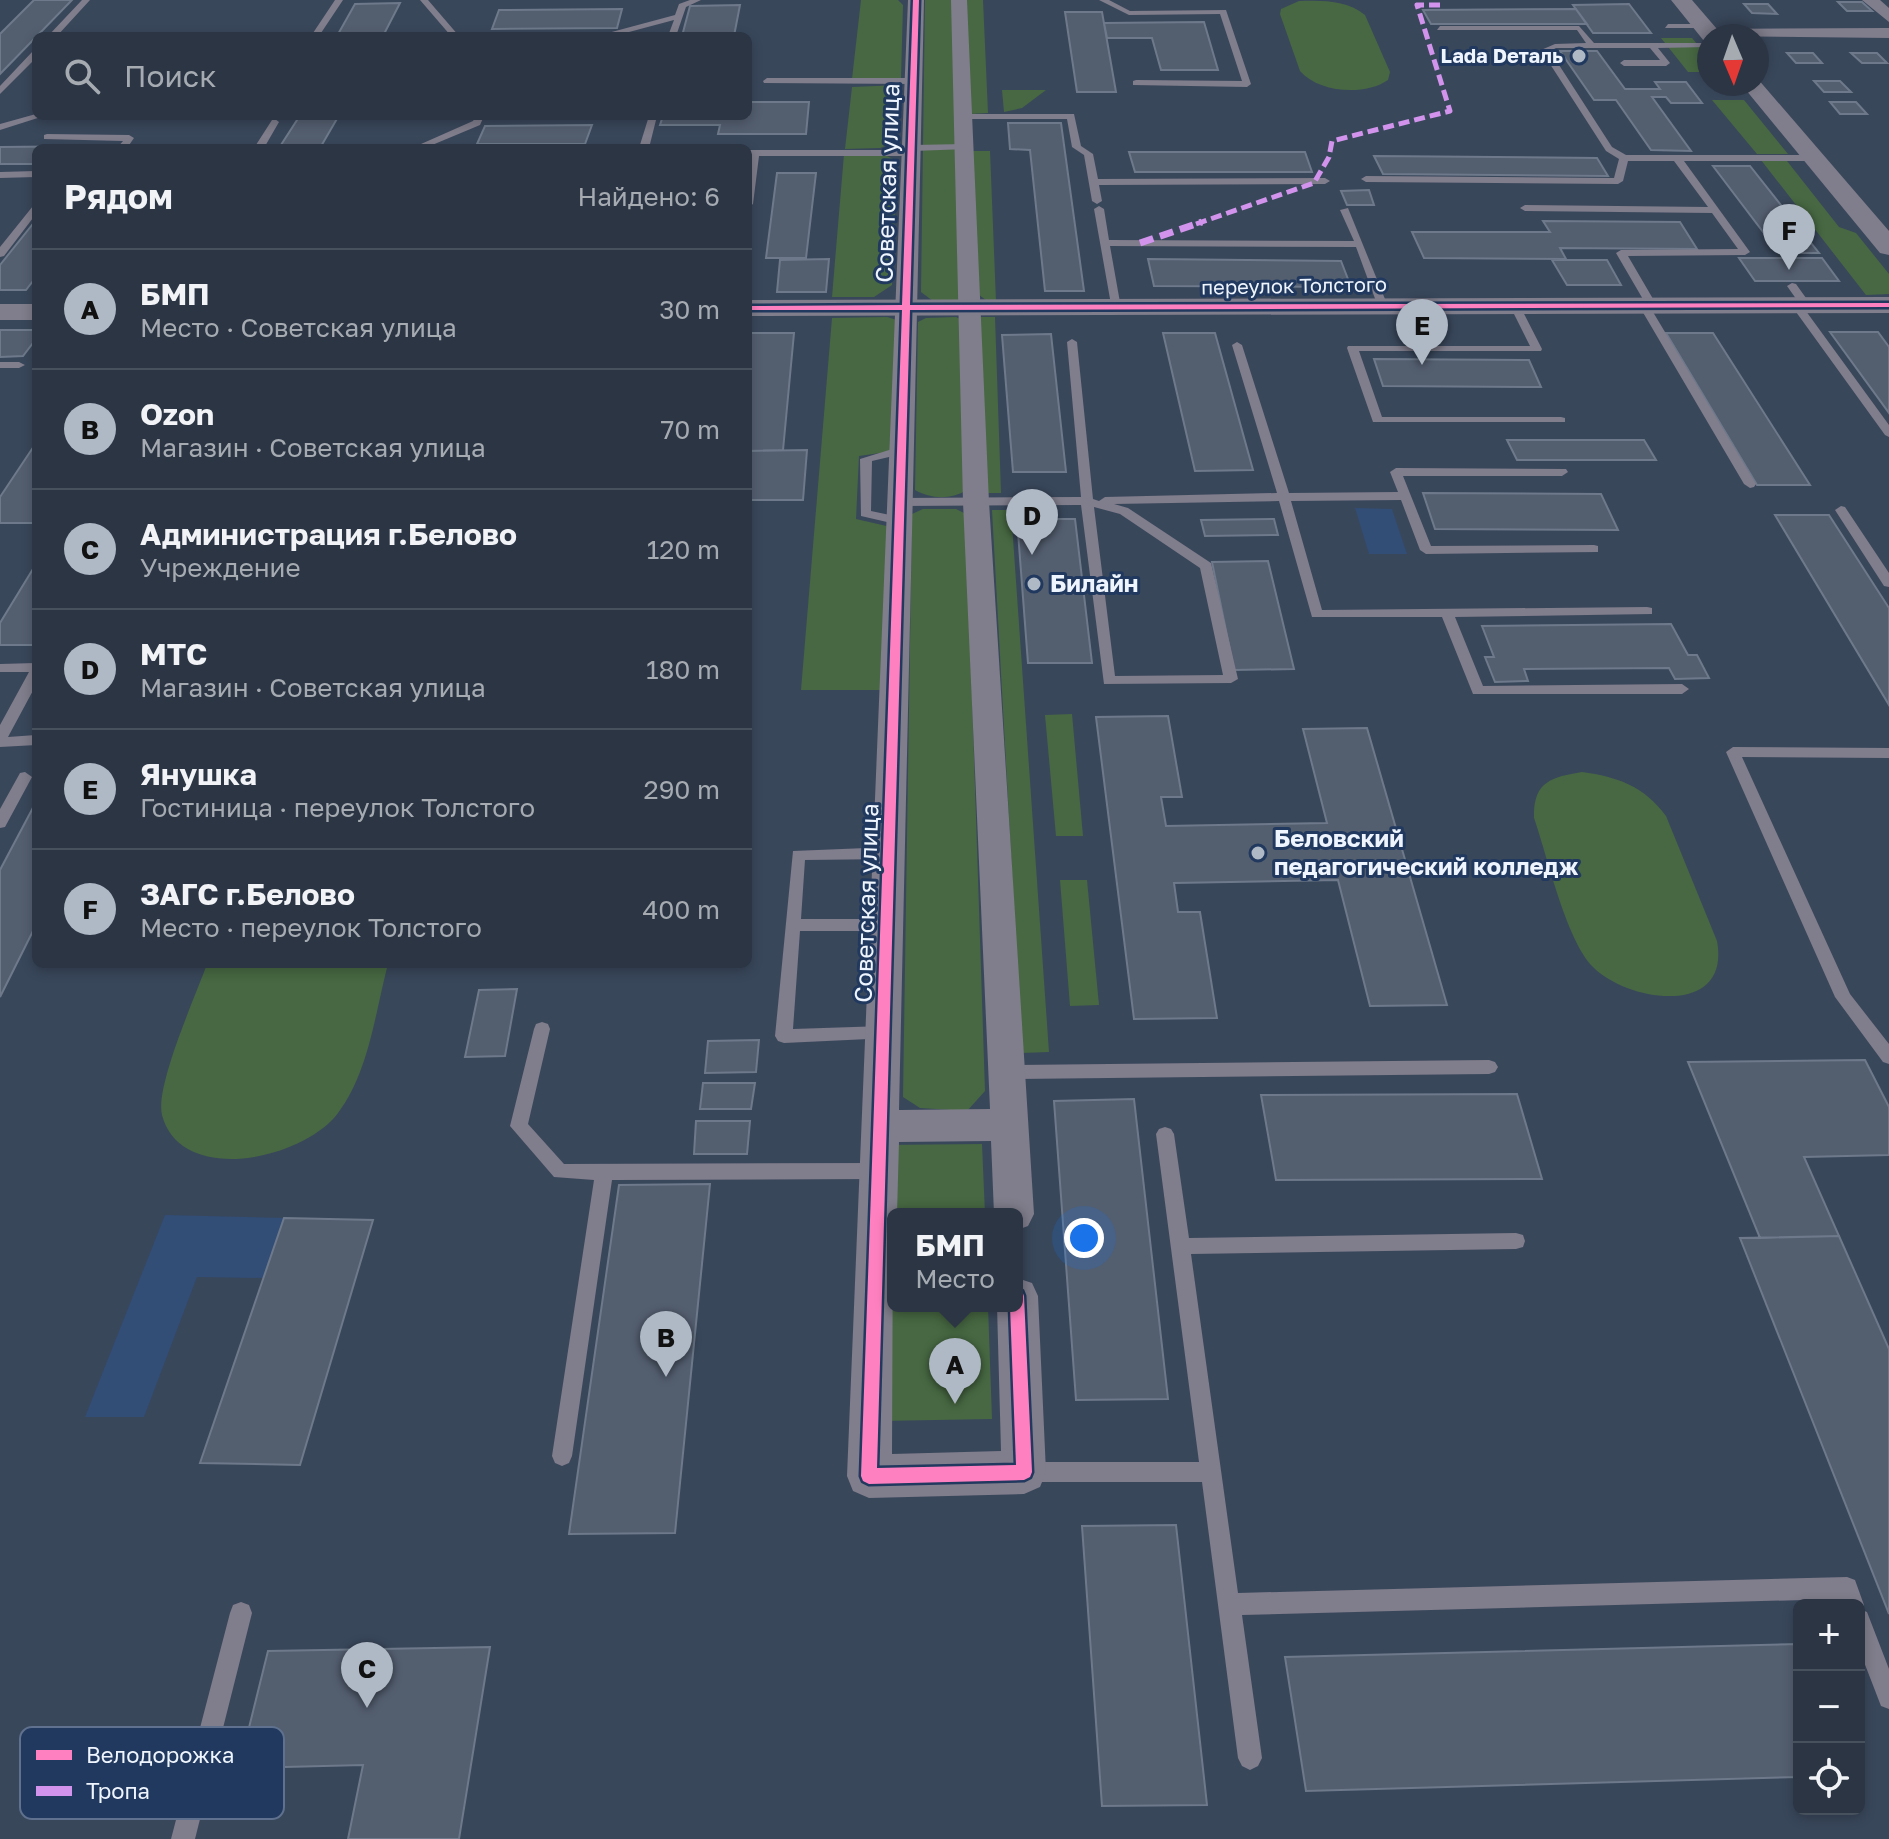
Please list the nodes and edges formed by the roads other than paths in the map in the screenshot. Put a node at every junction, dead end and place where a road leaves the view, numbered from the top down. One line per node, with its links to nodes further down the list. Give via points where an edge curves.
1 (86, 0): 15 (lane)
2 (339, 0): 16 (lane)
3 (424, 0): 17 (lane)
4 (697, 0): 10 (lane, via 682,6)
5 (916, 0): 29 (street, Советская улица)
6 (959, 0): 33 (street)
7 (1103, 0): 30 (lane, via 1129,13 1223,12 1247,84)
8 (1681, 0): 12 (street)
9 (1870, 0): 11 (street)
10 (679, 16): 18 (lane); 19 (lane)
11 (1889, 17)
12 (1700, 24)
13 (1668, 26): 20 (lane)
14 (1440, 28): 25 (lane, via 1579,28)
15 (56, 32)
16 (318, 32)
17 (452, 32)
18 (619, 32)
19 (673, 32)
20 (1697, 32)
21 (1889, 33): 22 (street)
22 (1769, 34)
23 (1697, 37): 24 (lane)
24 (1652, 45): 25 (lane); 27 (lane, via 1666,63)
25 (1592, 46): 47 (lane, via 1545,50 1609,149)
26 (32, 57): 31 (lane)
27 (1624, 63)
28 (767, 81): 29 (lane)
29 (913, 81): 45 (street, Советская улица)
30 (1136, 83)
31 (0, 91)
32 (1762, 96): 49 (street)
33 (963, 117): 44 (street); 54 (lane, via 1071,116 1077,147 1088,154)
34 (32, 118): 38 (lane)
35 (478, 120): 42 (lane)
36 (652, 120): 43 (lane)
37 (275, 122): 41 (lane)
38 (0, 127)
39 (47, 137): 40 (lane, via 129,138)
40 (125, 144)
41 (261, 144)
42 (427, 144)
43 (645, 144)
44 (965, 147): 45 (lane); 70 (street)
45 (912, 150): 46 (lane); 69 (street, Советская улица)
46 (752, 153)
47 (1624, 158): 48 (lane); 52 (lane, via 1618,181)
48 (1677, 158): 49 (lane); 57 (lane)
49 (1815, 158): 61 (street)
50 (32, 174): 51 (lane)
51 (0, 175)
52 (1366, 179)
53 (1325, 181): 54 (lane)
54 (1094, 182): 59 (lane)
55 (1525, 208): 57 (lane)
56 (1345, 210): 60 (lane)
57 (1715, 210): 66 (lane, via 1745,252 1621,253)
58 (32, 213): 62 (lane)
59 (1104, 243): 60 (lane); 71 (lane)
60 (1360, 244): 64 (lane)
61 (1889, 247)
62 (0, 254)
63 (1798, 298): 66 (street, переулок Толстого); 67 (street, переулок Толстого); 79 (lane)
64 (1382, 304): 65 (street, переулок Толстого); 71 (street, переулок Толстого)
65 (1514, 304): 66 (street, переулок Толстого); 78 (lane, via 1537,349 1352,348 1377,420)
66 (1647, 304): 81 (lane)
67 (1889, 305)
68 (752, 308): 69 (street, переулок Толстого)
69 (906, 308): 70 (street, переулок Толстого); 87 (street, Советская улица)
70 (971, 308): 71 (street, переулок Толстого); 85 (street)
71 (1116, 308)
72 (0, 312): 73 (street)
73 (32, 312)
74 (1072, 342): 84 (lane)
75 (1237, 345): 83 (lane)
76 (0, 365): 77 (lane)
77 (19, 365)
78 (1561, 420)
79 (1889, 433)
80 (1562, 472): 82 (lane, via 1396,472)
81 (1750, 484)
82 (1405, 496): 83 (lane); 88 (lane, via 1426,550)
83 (1284, 497): 84 (lane); 91 (lane, via 1317,614)
84 (1087, 501): 84 (lane, via 1109,681 1231,679 1206,566 1124,511); 85 (lane)
85 (976, 502): 87 (lane); 108 (street)
86 (1841, 510): 89 (lane)
87 (900, 512): 101 (street, Советская улица)
88 (1594, 549)
89 (1889, 583)
90 (1647, 611): 91 (lane)
91 (1447, 613): 95 (lane, via 1478,691)
92 (0, 668): 93 (lane)
93 (32, 670)
94 (32, 678): 96 (lane)
95 (1682, 689)
96 (0, 740): 97 (lane)
97 (32, 740)
98 (1889, 753): 106 (lane, via 1733,752 1843,997)
99 (25, 777): 100 (lane)
100 (0, 823)
101 (891, 853): 102 (lane, via 798,855); 103 (street, Советская улица)
102 (793, 925): 103 (lane); 105 (lane, via 784,1036)
103 (888, 925): 105 (street, Советская улица)
104 (542, 1029): 113 (lane, via 519,1126 560,1172)
105 (884, 1033): 110 (street, Советская улица)
106 (1889, 1057)
107 (1489, 1067): 108 (lane)
108 (1008, 1072): 109 (street)
109 (1010, 1125): 110 (street); 114 (street)
110 (881, 1126): 112 (street, Советская улица)
111 (1165, 1134): 116 (lane)
112 (879, 1171): 113 (lane); 119 (street, Советская улица, via 869,1476)
113 (604, 1172): 118 (lane)
114 (1014, 1208)
115 (1516, 1241): 116 (lane)
116 (1180, 1246): 120 (lane)
117 (1018, 1312): 119 (street)
118 (562, 1456)
119 (1024, 1472): 120 (lane)
120 (1210, 1472): 122 (lane)
121 (1851, 1599): 122 (lane, via 1847,1588)
122 (1228, 1604): 127 (lane)
123 (241, 1613): 126 (lane)
124 (1865, 1636): 125 (lane)
125 (1889, 1698)
126 (212, 1727)
127 (1250, 1758)
128 (188, 1819): 129 (lane)
129 (183, 1839)

